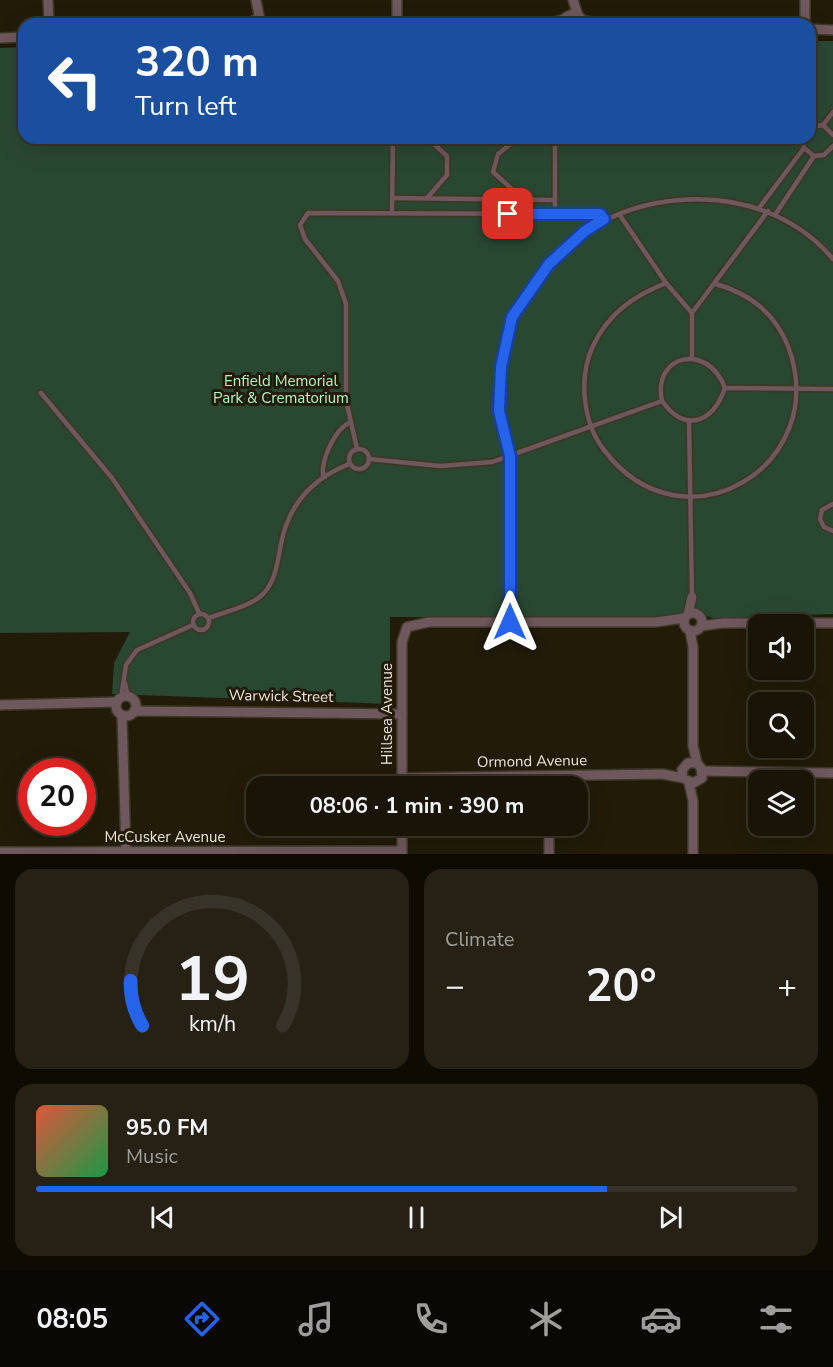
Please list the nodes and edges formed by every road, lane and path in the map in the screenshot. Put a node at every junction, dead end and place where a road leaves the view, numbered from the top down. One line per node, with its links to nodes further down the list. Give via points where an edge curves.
1 (48, 0): 6 (street)
2 (397, 0): 8 (street)
3 (573, 0): 9 (street)
4 (805, 0): 10 (street)
5 (256, 2): 7 (street)
6 (49, 18)
7 (256, 18)
8 (397, 18)
9 (573, 18)
10 (805, 18)
11 (816, 29): 12 (street)
12 (833, 30)
13 (18, 37): 14 (street)
14 (0, 38)
15 (833, 112): 16 (lane)
16 (824, 125): 17 (lane); 18 (lane)
17 (816, 126)
18 (833, 133)
19 (393, 144): 27 (lane)
20 (434, 144): 28 (lane, via 447,156 447,175)
21 (510, 144): 29 (lane, via 498,154 493,172)
22 (555, 144): 30 (lane)
23 (803, 144): 25 (lane)
24 (833, 146): 26 (lane, via 824,155)
25 (804, 148): 26 (lane); 31 (lane)
26 (814, 156): 36 (lane)
27 (392, 198): 28 (lane); 33 (lane)
28 (427, 198): 29 (lane)
29 (523, 199): 30 (lane)
30 (555, 200): 34 (lane)
31 (759, 208): 32 (lane); 35 (lane, via 696,199 648,203)
32 (768, 211): 36 (lane); 40 (lane)
33 (392, 213): 34 (lane); 49 (lane, via 308,213 300,225 305,239 339,281 346,304 346,400)
34 (555, 214): 37 (lane, via 600,214)
35 (618, 214): 37 (lane); 39 (lane)
36 (775, 214): 38 (lane, via 822,246)
37 (604, 219): 52 (lane, via 549,264 512,317 501,367 499,411)
38 (833, 259)
39 (666, 283): 41 (lane); 50 (lane, via 630,300 599,332 586,375 585,402)
40 (716, 284): 41 (lane); 44 (lane, via 757,302 773,320 793,359)
41 (692, 313): 42 (lane)
42 (692, 359): 43 (lane, via 712,365); 47 (lane, via 667,369 659,387)
43 (725, 388): 44 (lane); 48 (lane, via 710,415)
44 (798, 388): 45 (lane); 56 (lane, via 794,419 783,446 764,471 739,487)
45 (833, 388)
46 (41, 393): 60 (lane, via 112,478 190,592)
47 (662, 401): 48 (lane, via 671,413); 50 (lane)
48 (689, 420): 56 (lane)
49 (351, 422): 51 (lane); 55 (lane, via 345,425 325,457)
50 (591, 427): 52 (lane); 56 (lane, via 616,466 640,486)
51 (357, 449): 53 (lane, via 366,452); 54 (lane, via 349,454)
52 (510, 456): 53 (lane, via 492,462 440,466); 62 (lane)
53 (369, 459): 54 (lane, via 361,470)
54 (349, 464): 55 (lane)
55 (323, 476): 61 (lane, via 300,498 286,524 274,579 257,599)
56 (691, 498): 59 (lane)
57 (833, 504): 58 (lane, via 822,510 820,519 824,527)
58 (833, 531)
59 (692, 597): 63 (street)
60 (199, 614): 61 (lane); 65 (lane)
61 (209, 618): 65 (lane, via 205,629 198,630)
62 (510, 622): 63 (street); 68 (street, Hillsea Avenue, via 415,623 407,627 402,642)
63 (693, 623): 64 (street); 70 (street)
64 (833, 623)
65 (194, 625): 67 (lane, via 137,650 126,665)
66 (0, 705): 67 (street, Warwick Street)
67 (126, 706): 68 (street, Warwick Street); 76 (street)
68 (402, 714): 71 (street, Hillsea Avenue)
69 (833, 773): 70 (street, Ormond Avenue)
70 (692, 774): 72 (street, Ormond Avenue); 80 (street)
71 (402, 776)
72 (588, 779)
73 (402, 836): 78 (street)
74 (549, 836): 79 (street)
75 (0, 852): 76 (street, McCusker Avenue)
76 (126, 853): 77 (street, McCusker Avenue)
77 (253, 853): 78 (street, McCusker Avenue)
78 (402, 853)
79 (549, 854)
80 (693, 854)

